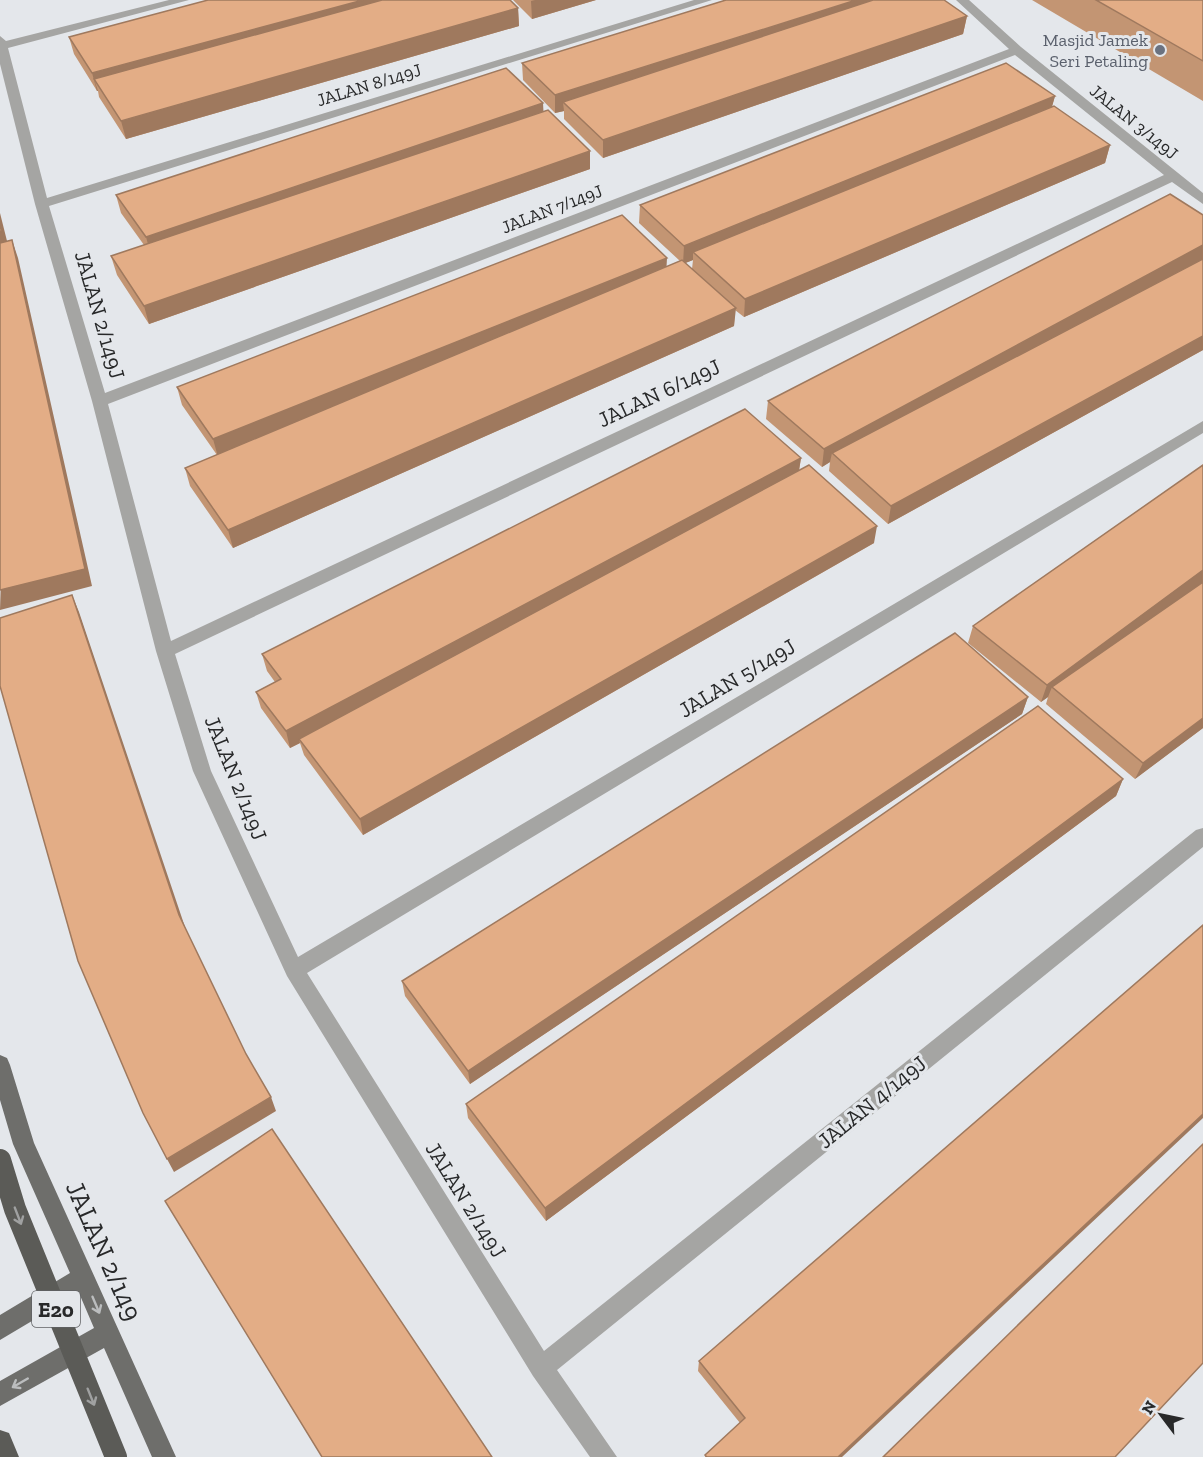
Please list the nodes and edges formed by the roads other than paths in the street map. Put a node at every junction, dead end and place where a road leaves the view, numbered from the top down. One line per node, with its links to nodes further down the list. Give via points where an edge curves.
1 (183, 0): 4 (street)
2 (706, 0): 8 (street, JALAN 8/149J)
3 (962, 0): 5 (street, JALAN 3/149J)
4 (1, 43): 8 (street, JALAN 2/149J)
5 (1017, 50): 6 (street, JALAN 3/149J); 9 (street, JALAN 7/149J)
6 (1173, 176): 7 (street, JALAN 3/149J); 11 (street, JALAN 6/149J)
7 (1203, 200)
8 (42, 204): 9 (street, JALAN 2/149J)
9 (100, 401): 11 (street, JALAN 2/149J)
10 (1203, 426): 13 (street, JALAN 5/149J)
11 (165, 651): 13 (street, JALAN 2/149J, via 202,771)
12 (1203, 836): 19 (street, JALAN 4/149J)
13 (294, 969): 19 (street, JALAN 2/149J)
14 (0, 1065): 16 (main road, JALAN 2/149, via 24,1144)
15 (0, 1160): 23 (highway, E20, one-way to 23, bridge, via 15,1209)
16 (84, 1277): 17 (main road); 18 (main road, JALAN 2/149, one-way to 18)
17 (0, 1328)
18 (108, 1333): 20 (main road, one-way to 20); 24 (main road, JALAN 2/149)
19 (542, 1368): 25 (street, JALAN 2/149J)
20 (0, 1394)
21 (0, 1442): 22 (highway)
22 (7, 1457)
23 (116, 1457)
24 (164, 1457)
25 (605, 1457)

